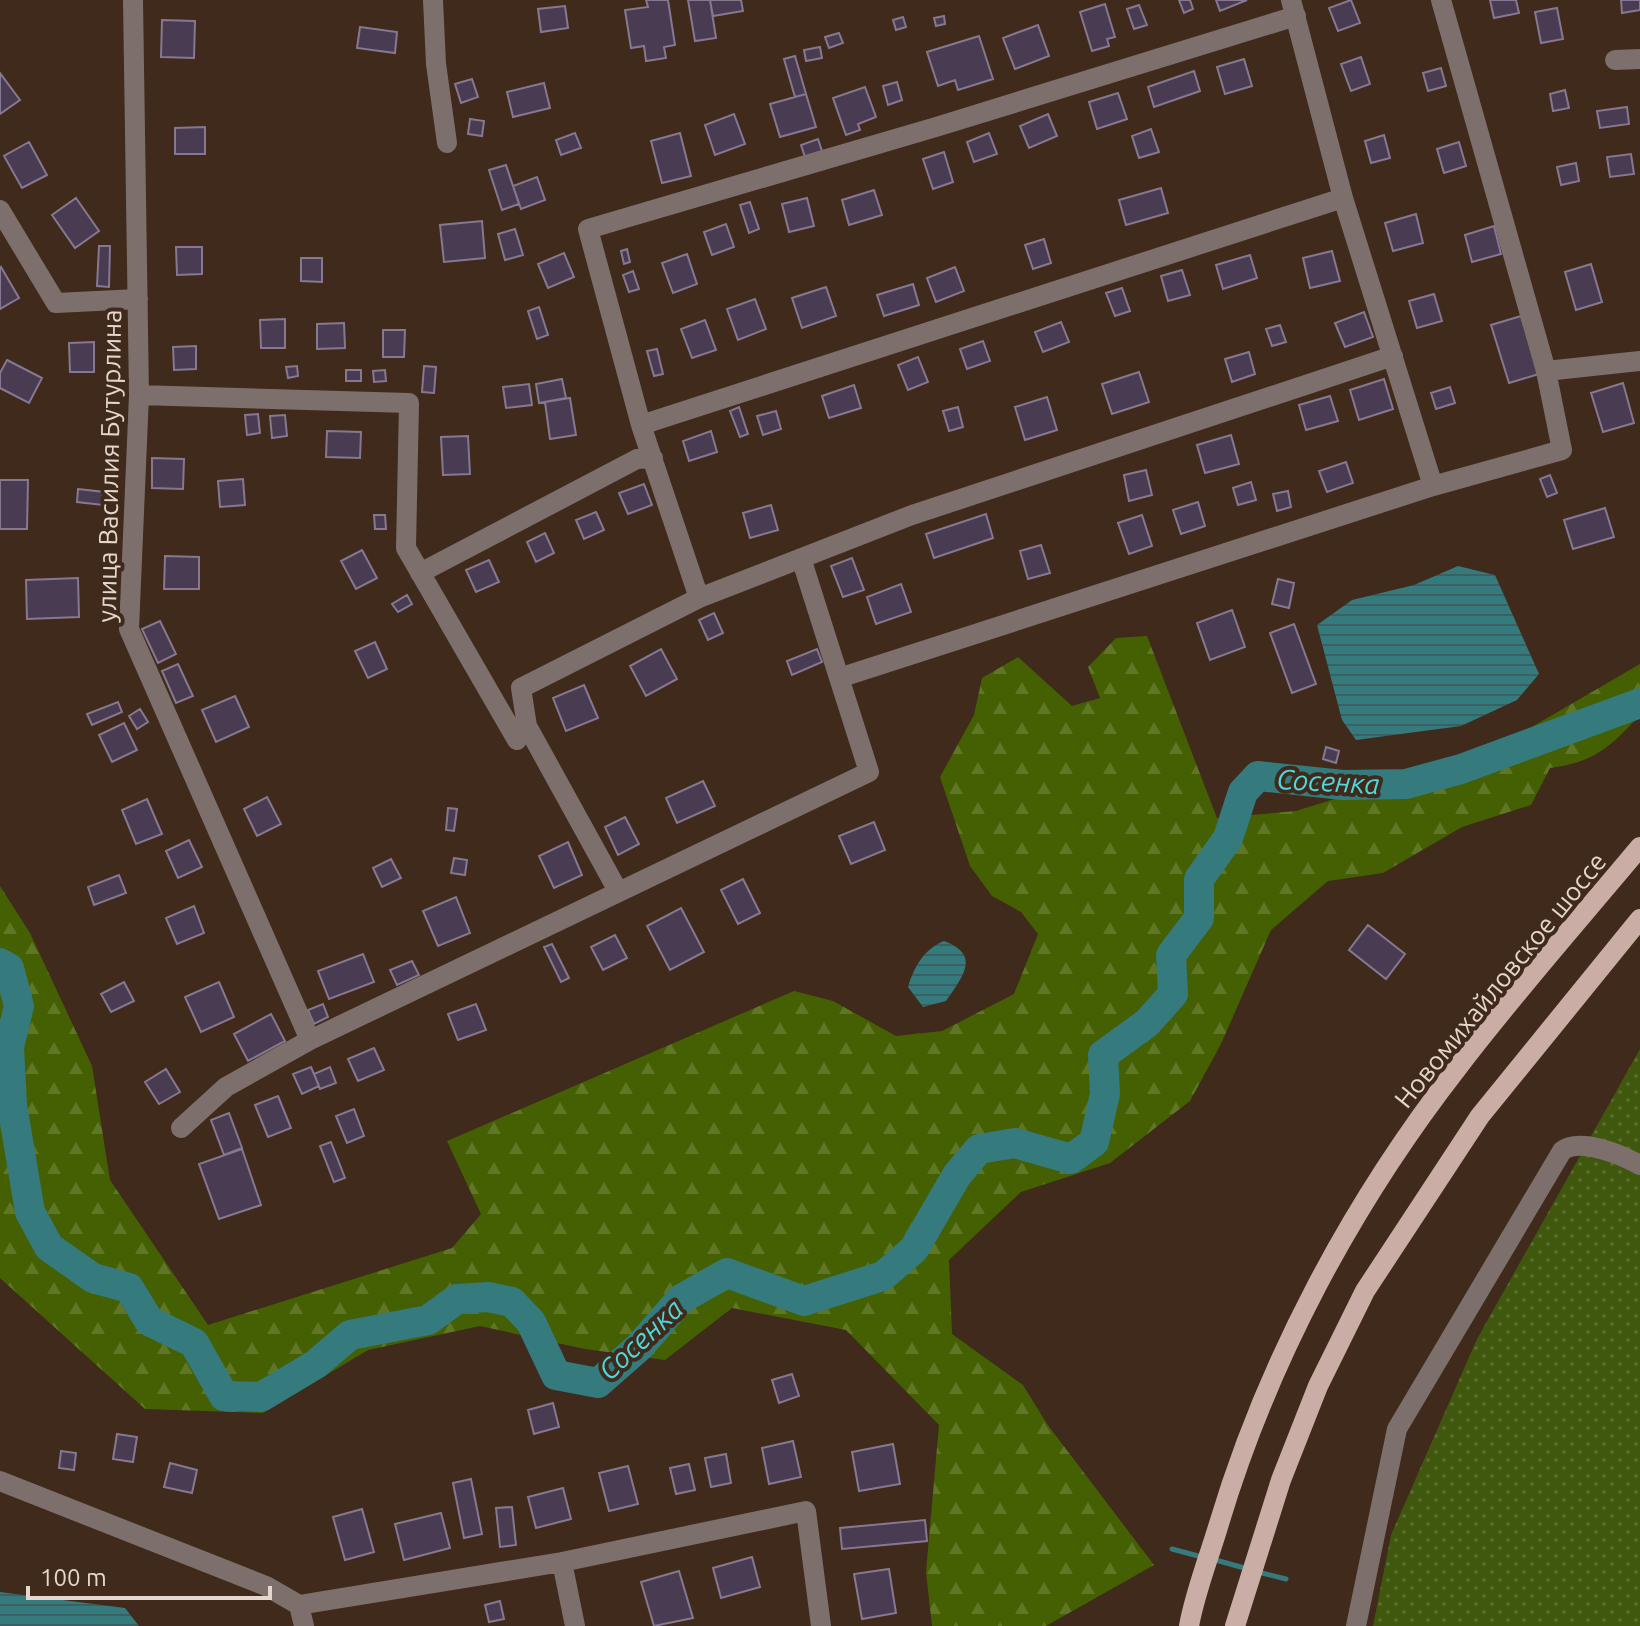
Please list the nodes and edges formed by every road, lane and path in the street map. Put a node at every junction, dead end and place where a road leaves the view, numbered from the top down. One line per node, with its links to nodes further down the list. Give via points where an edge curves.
1 (133, 0): 10 (street, улица Василия Бутурлина)
2 (433, 0): 7 (street)
3 (1441, 0): 13 (street)
4 (1294, 8): 8 (street); 15 (street, via 936,127 588,229)
5 (1640, 59): 6 (street)
6 (1615, 60)
7 (447, 143)
8 (1343, 198): 11 (street); 15 (street)
9 (0, 210): 10 (street, via 56,303)
10 (138, 299): 14 (street, улица Василия Бутурлина)
11 (1393, 356): 17 (street); 18 (street, via 912,515)
12 (1640, 361): 13 (street)
13 (1546, 371): 17 (street, via 1562,450)
14 (139, 395): 19 (street, via 409,403 406,548); 26 (street, улица Василия Бутурлина, via 129,629)
15 (641, 425): 16 (street)
16 (653, 458): 19 (street, via 637,459); 20 (street)
17 (1433, 486): 21 (street)
18 (801, 558): 20 (street); 21 (street)
19 (420, 573): 22 (street)
20 (699, 598): 24 (street, via 521,688 527,726)
21 (839, 678): 24 (street, via 869,772)
22 (517, 740)
23 (1640, 847): 35 (main road, Новомихайловское шоссе, via 1457,1067 1324,1271 1233,1478)
24 (618, 891): 26 (street)
25 (1640, 919): 36 (main road, via 1480,1116 1365,1291 1286,1466)
26 (310, 1040): 27 (street, via 226,1087)
27 (181, 1128)
28 (1640, 1165): 37 (street, via 1573,1146 1562,1151 1397,1429)
29 (0, 1481): 31 (street, via 266,1586)
30 (562, 1562): 31 (street); 33 (street); 34 (street, via 806,1511)
31 (299, 1605): 32 (street)
32 (304, 1626)
33 (575, 1626)
34 (821, 1626)
35 (1189, 1626)
36 (1235, 1626)
37 (1356, 1626)

